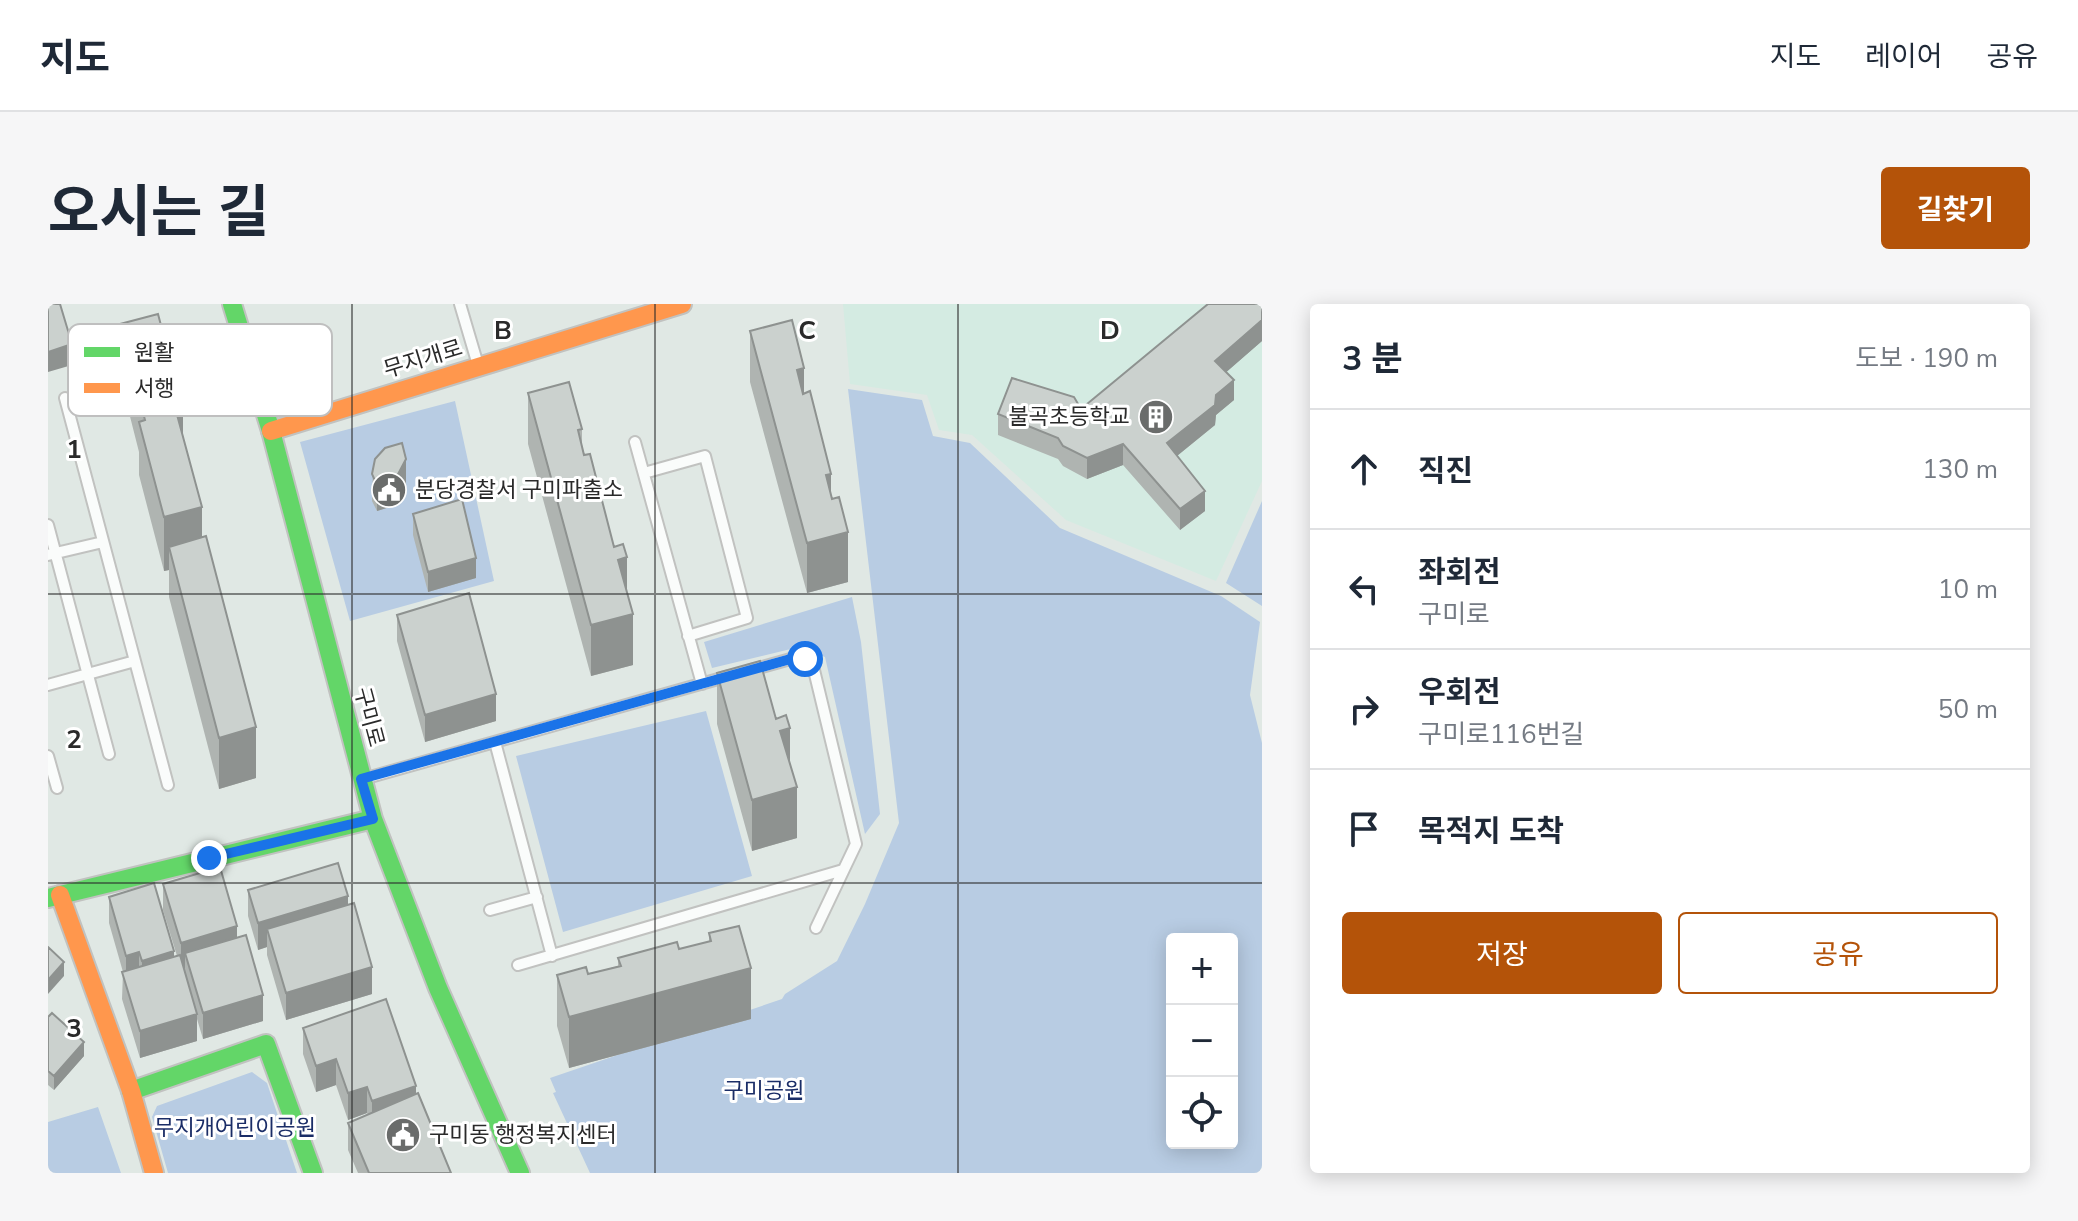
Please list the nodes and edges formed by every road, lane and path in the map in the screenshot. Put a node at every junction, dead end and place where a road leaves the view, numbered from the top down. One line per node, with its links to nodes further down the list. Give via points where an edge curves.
1 (232, 304): 4 (street, 구미로)
2 (460, 304): 5 (lane)
3 (675, 305): 5 (street, 무지개로)
4 (238, 324)
5 (478, 367): 8 (street, 무지개로)
6 (65, 398): 7 (lane)
7 (68, 409)
8 (332, 412)
9 (70, 416): 16 (lane)
10 (266, 416): 12 (street, 구미로)
11 (320, 416): 12 (street, 무지개로)
12 (271, 431): 26 (street, 구미로)
13 (635, 442): 14 (lane)
14 (644, 473): 18 (lane); 18 (lane, via 705,456 747,618)
15 (48, 525): 17 (lane)
16 (103, 542): 17 (lane); 19 (lane)
17 (52, 554): 20 (lane)
18 (688, 636): 21 (lane)
19 (135, 661): 20 (lane); 27 (lane)
20 (88, 674): 22 (lane); 24 (lane)
21 (702, 684): 23 (lane); 30 (lane, via 794,658 813,666 856,844)
22 (48, 685)
23 (495, 742): 26 (lane); 32 (lane)
24 (109, 754)
25 (48, 756): 28 (lane)
26 (361, 779): 29 (street, 구미로)
27 (168, 785)
28 (57, 788)
29 (373, 819): 31 (street); 40 (street, 구미로, via 444,1002)
30 (843, 870): 34 (lane); 35 (lane)
31 (54, 897): 37 (street)
32 (537, 897): 33 (lane); 35 (lane)
33 (490, 910)
34 (816, 928)
35 (552, 956): 36 (lane)
36 (518, 965)
37 (131, 1091): 38 (street); 39 (street, via 266,1044)
38 (154, 1173)
39 (313, 1173)
40 (520, 1173)

